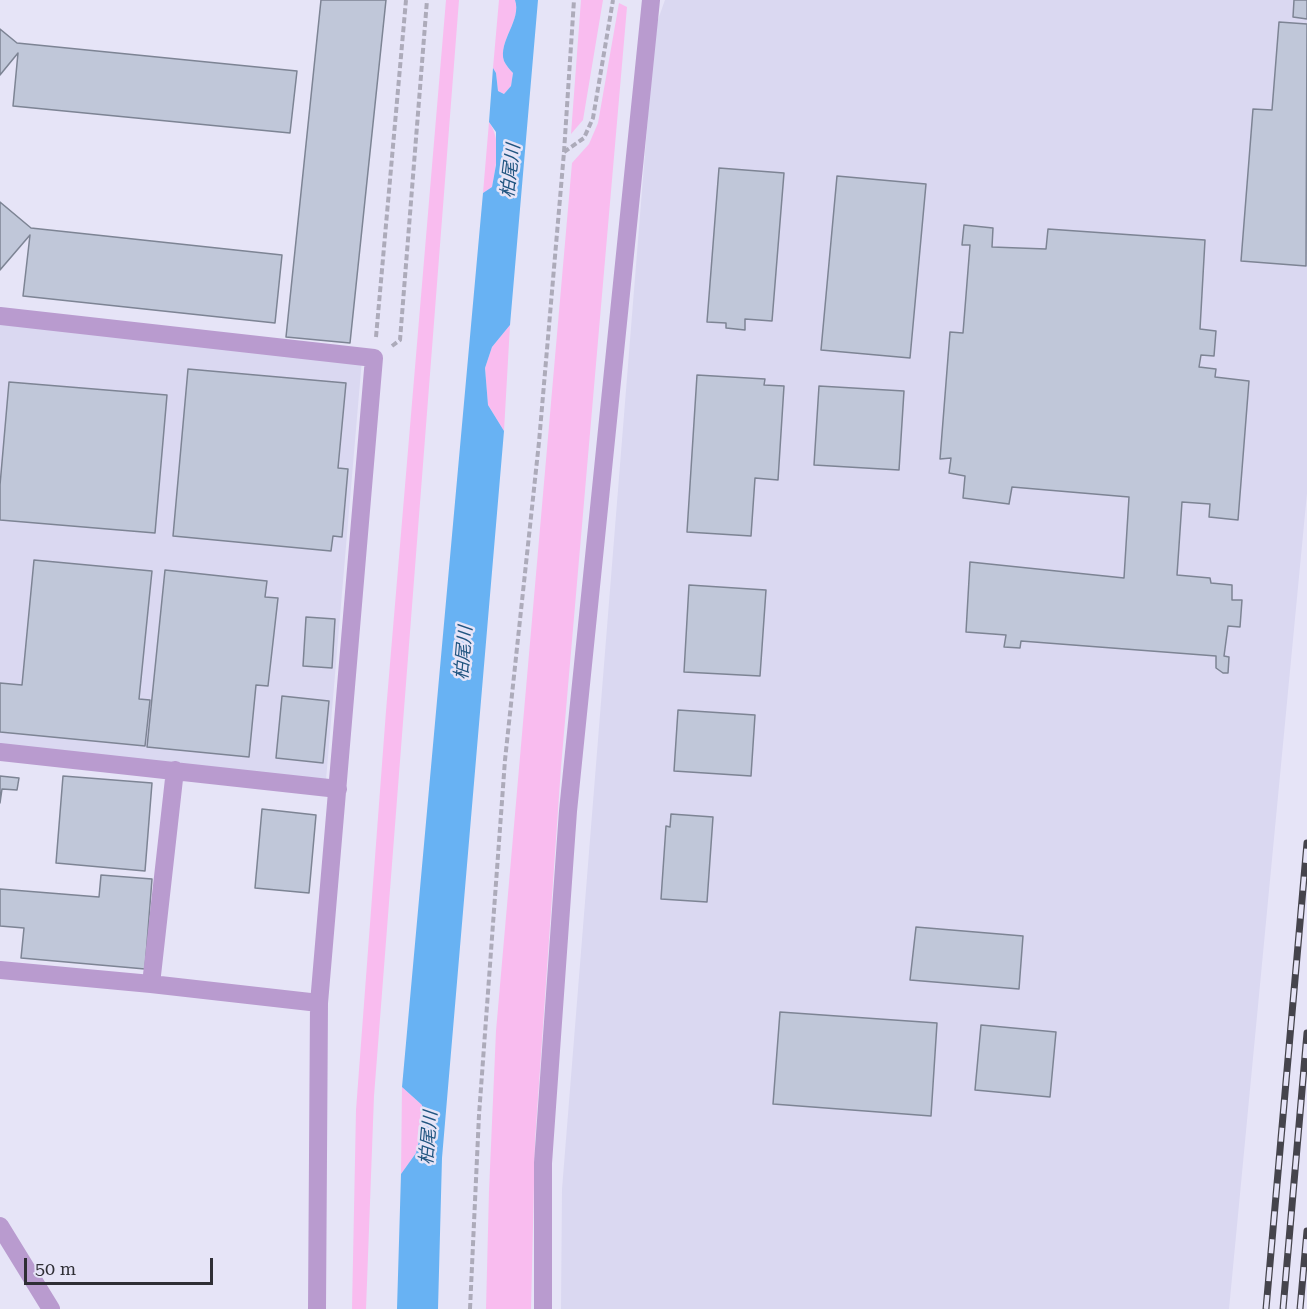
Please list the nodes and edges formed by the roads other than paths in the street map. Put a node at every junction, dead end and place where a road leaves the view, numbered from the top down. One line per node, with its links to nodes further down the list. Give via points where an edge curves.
1 (651, 0): 12 (street, via 568,811 543,1162)
2 (0, 316): 5 (street, via 374,358)
3 (0, 752): 4 (street)
4 (175, 770): 5 (street); 7 (street)
5 (338, 789): 8 (street)
6 (0, 969): 7 (street)
7 (151, 984): 8 (street)
8 (319, 1003): 11 (street)
9 (0, 1226): 10 (street)
10 (51, 1309)
11 (317, 1309)
12 (543, 1309)

